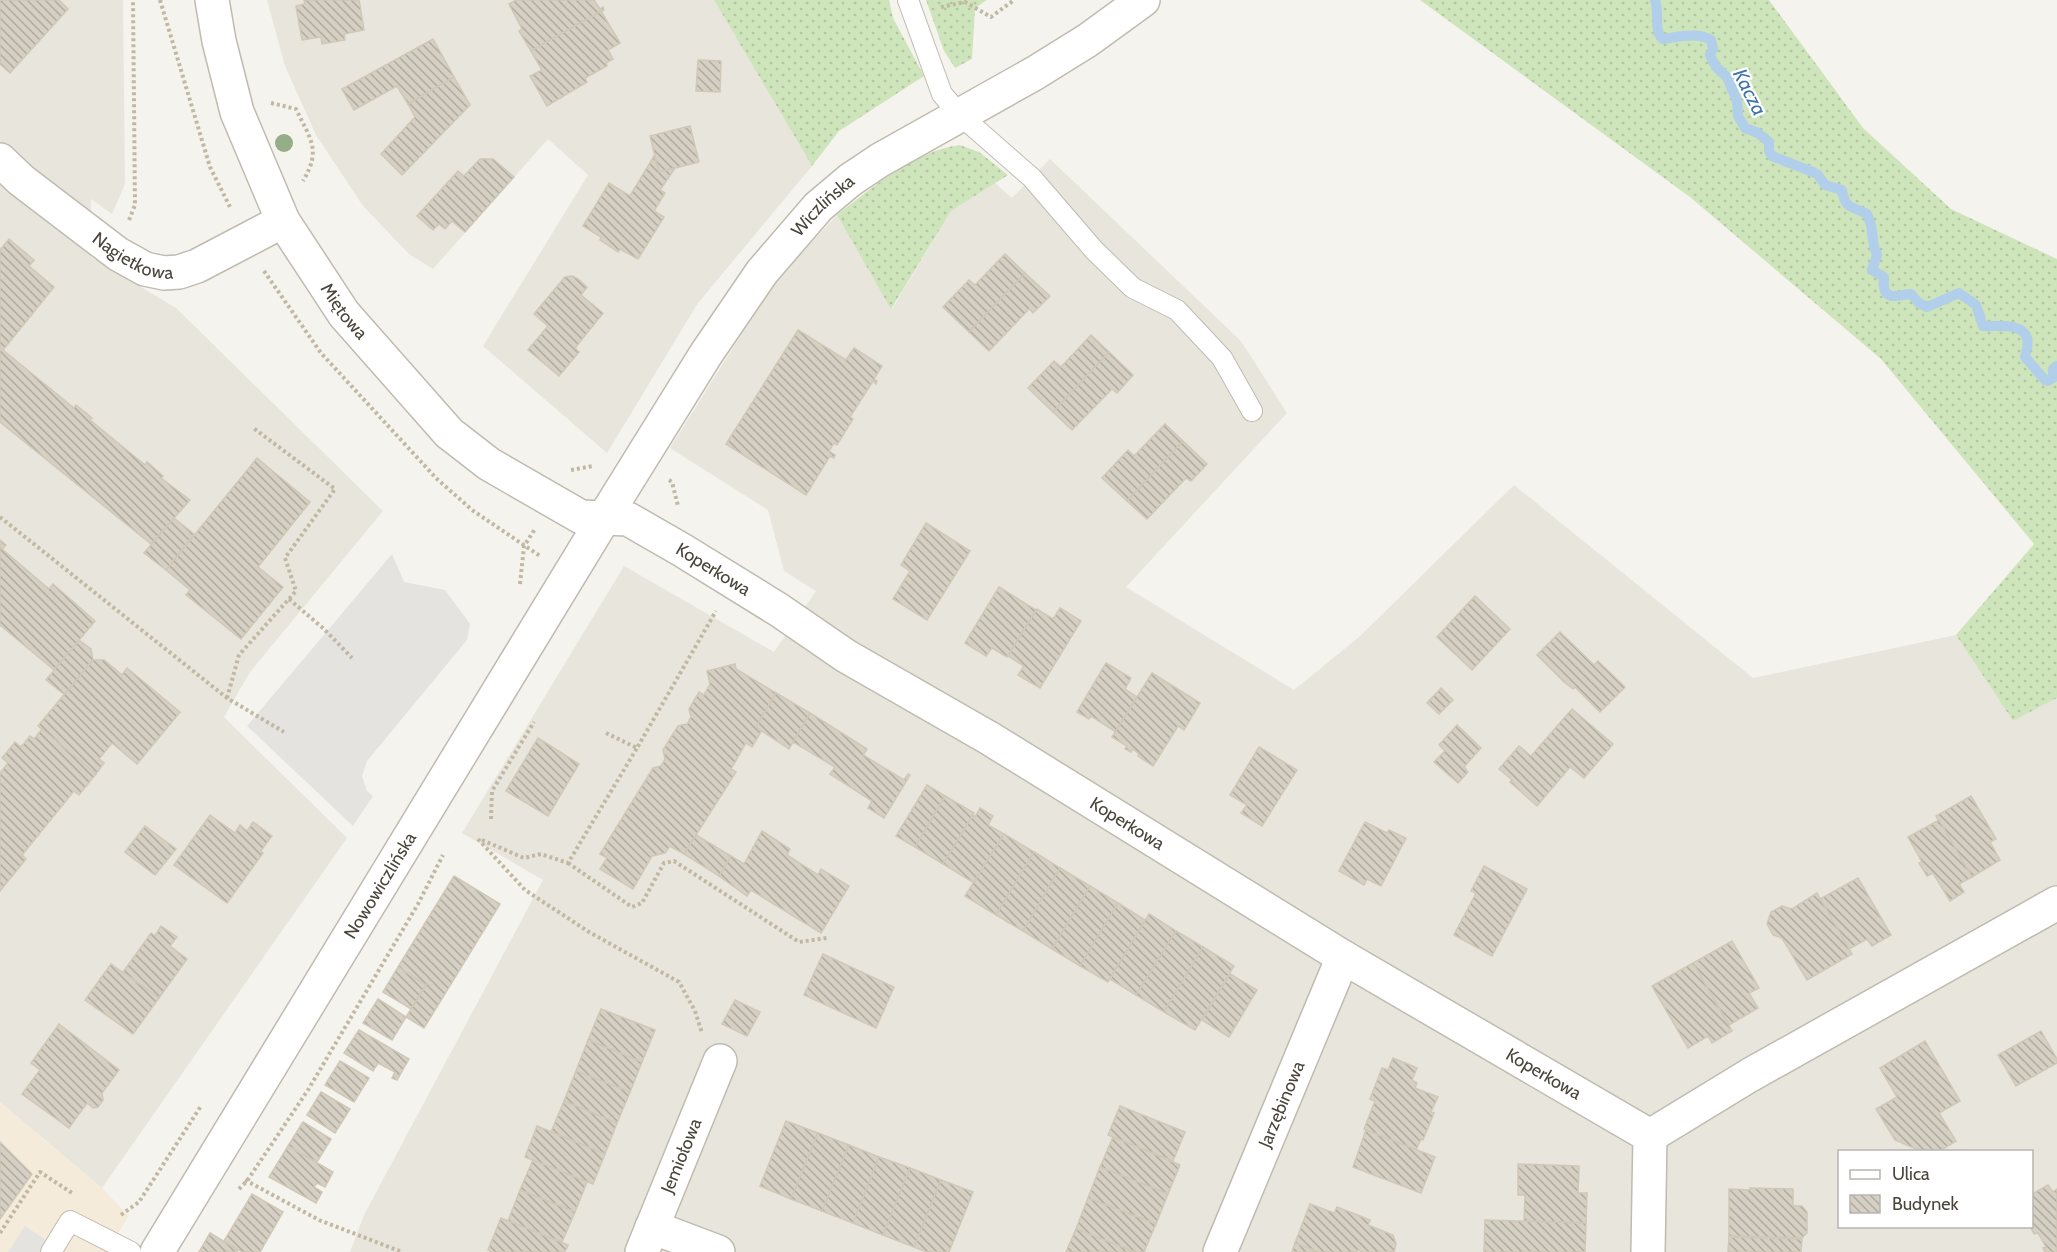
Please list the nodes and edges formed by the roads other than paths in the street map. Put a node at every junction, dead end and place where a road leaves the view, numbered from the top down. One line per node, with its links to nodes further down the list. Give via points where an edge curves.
1 (212, 0): 6 (street, Miętowa, via 237,112)
2 (1143, 0): 4 (street, Wiczlińska, via 1088,40)
3 (912, 9): 4 (lane, via 942,94)
4 (960, 115): 7 (lane, via 1032,178 1094,250 1133,288 1177,310 1222,358); 8 (street, Wiczlińska, via 880,160 818,207 762,272)
5 (11, 170): 6 (street, Nagietkowa, via 118,254 145,269 164,273 197,266)
6 (283, 221): 8 (street, Miętowa, via 344,314 449,433 489,464 581,517)
7 (1252, 411)
8 (604, 518): 10 (street, Koperkowa, via 628,519 682,550 846,656 990,738); 16 (street, Nowowiczlińska)
9 (2057, 903): 12 (street, via 1750,1075)
10 (1344, 957): 12 (street, Koperkowa); 18 (street, Jarzębinowa)
11 (720, 1060): 13 (street, Jemiołowa)
12 (1650, 1137): 19 (street)
13 (647, 1240): 17 (street)
14 (51, 1252): 15 (lane, via 70,1221)
15 (131, 1252)
16 (157, 1252)
17 (718, 1252)
18 (1221, 1252)
19 (1648, 1252)

